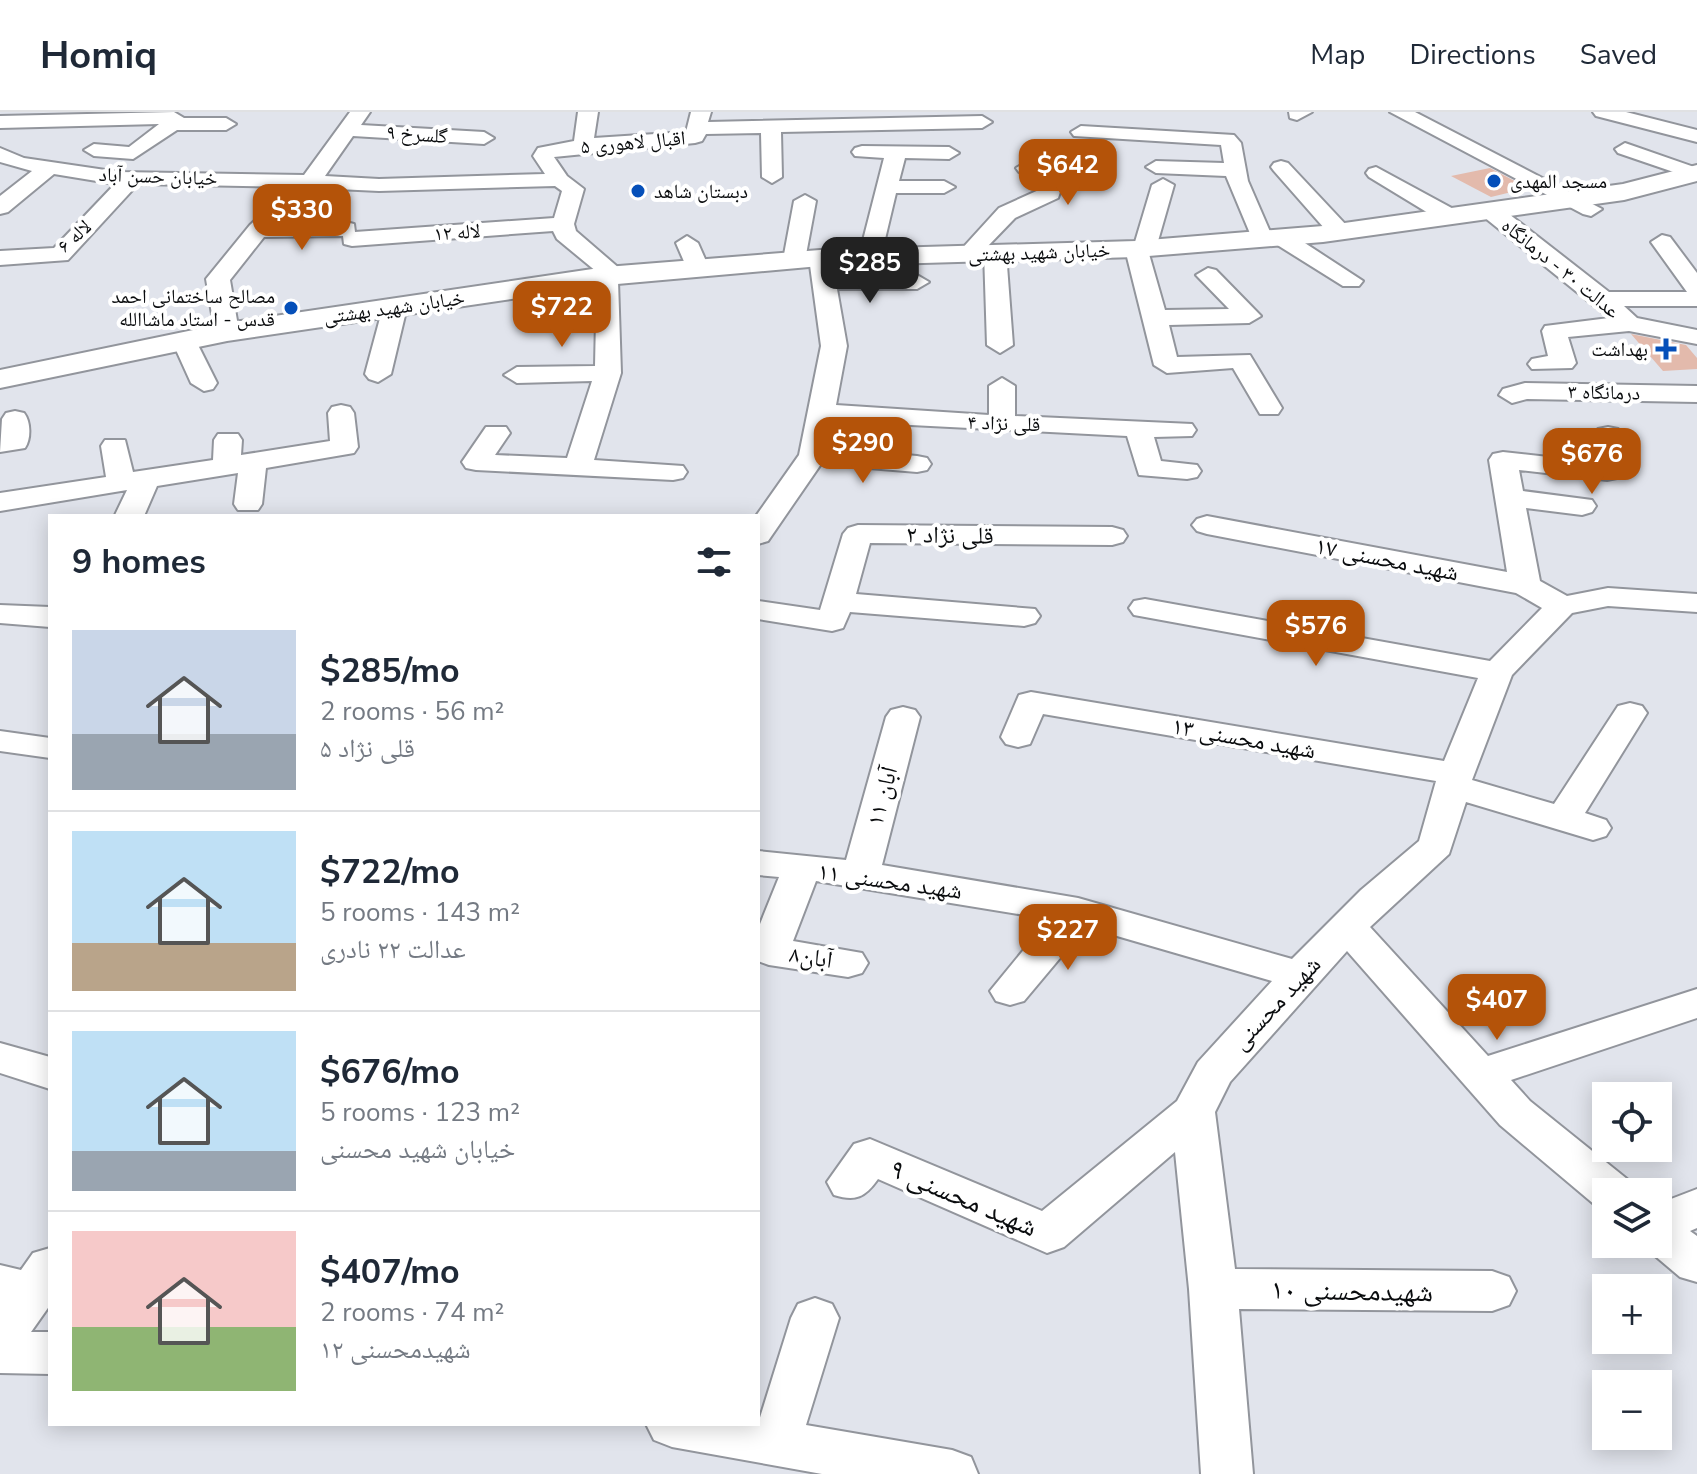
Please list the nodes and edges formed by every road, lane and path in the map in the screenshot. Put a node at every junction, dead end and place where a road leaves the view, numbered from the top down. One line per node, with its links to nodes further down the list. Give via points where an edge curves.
1 (588, 112): 15 (street)
2 (1400, 112): 39 (street)
3 (1603, 112): 4 (street)
4 (1666, 119): 13 (street)
5 (700, 120): 11 (street, اقبال لاهوری ۵); 15 (street, اقبال لاهوری ۵, via 697,135 686,139)
6 (355, 121): 14 (street, گلسرخ ۹); 33 (street)
7 (0, 122): 8 (street, via 174,118)
8 (172, 124): 9 (street); 17 (street, via 133,153)
9 (226, 124)
10 (977, 126): 11 (street, اقبال لاهوری ۵)
11 (771, 127): 29 (street)
12 (1081, 132): 26 (street, via 1227,139)
13 (1697, 136)
14 (484, 138)
15 (583, 145): 31 (street, اقبال لاهوری ۵, via 545,152)
16 (1625, 149): 32 (street)
17 (94, 150)
18 (862, 152): 19 (street)
19 (896, 152): 20 (street); 35 (street)
20 (949, 153)
21 (0, 154): 24 (street, خیابان حسن آباد)
22 (428, 161): 34 (street)
23 (1281, 167): 45 (street)
24 (49, 168): 30 (street, خیابان حسن آباد); 40 (street)
25 (1026, 168): 49 (street, via 1057,171 1050,193 1007,213)
26 (1236, 170): 46 (street, via 1237,181); 48 (street, via 1159,176)
27 (191, 172): 30 (street, خیابان حسن آباد); 33 (street, خیابان حسن آباد); 37 (street)
28 (1376, 173): 42 (street)
29 (772, 177)
30 (132, 178): 51 (street, لاله ۶, via 60,255)
31 (559, 180): 34 (street, خیابان حسن آباد); 43 (street, via 573,193)
32 (1685, 181): 39 (main road, خیابان شهید بهشتی)
33 (310, 182): 34 (street, خیابان حسن آباد); 44 (street)
34 (424, 184)
35 (888, 187): 36 (street); 50 (street)
36 (944, 187)
37 (179, 199)
38 (805, 201): 52 (street)
39 (1583, 204): 41 (main road, خیابان شهید بهشتی)
40 (0, 207)
41 (1492, 212): 42 (main road, خیابان شهید بهشتی); 58 (street, عدالت ۳۰ - درمانگاه)
42 (1451, 217): 45 (main road, خیابان شهید بهشتی)
43 (563, 224): 44 (street, لاله ۱۲, via 349,234); 54 (street, via 566,235)
44 (258, 230): 63 (street, via 218,279)
45 (1340, 232): 46 (main road, خیابان شهید بهشتی)
46 (1271, 238): 48 (main road, خیابان شهید بهشتی); 55 (street)
47 (1662, 242): 57 (street)
48 (1140, 248): 49 (main road, خیابان شهید بهشتی); 61 (street)
49 (982, 253): 50 (main road, خیابان شهید بهشتی); 66 (street)
50 (870, 256): 52 (main road, خیابان شهید بهشتی)
51 (0, 258)
52 (813, 267): 54 (main road, خیابان شهید بهشتی, via 692,256); 56 (street); 77 (street, via 834,346)
53 (1208, 275): 61 (street, via 1249,316)
54 (611, 276): 60 (main road, خیابان شهید بهشتی); 68 (street)
55 (1351, 281)
56 (917, 282)
57 (1697, 289)
58 (1603, 299): 59 (street); 62 (street, عدالت ۳۰ - درمانگاه)
59 (1697, 299)
60 (395, 307): 63 (main road, خیابان شهید بهشتی); 69 (street)
61 (1154, 318): 76 (street, via 1167,365 1241,360)
62 (1629, 324): 64 (street); 67 (street, via 1554,331 1563,363)
63 (227, 332): 65 (main road, خیابان شهید بهشتی)
64 (1697, 337)
65 (184, 341): 71 (main road, خیابان شهید بهشتی); 72 (street)
66 (1000, 345)
67 (1541, 364)
68 (608, 373): 70 (street); 90 (street)
69 (378, 374)
70 (517, 375)
71 (0, 379)
72 (204, 383)
73 (1002, 386): 80 (street)
74 (1697, 394): 75 (street, درمانگاه ۳)
75 (1512, 395)
76 (1269, 408)
77 (822, 412): 80 (street, قلی نژاد ۴); 87 (street)
78 (341, 413): 88 (street, via 344,447)
79 (15, 419): 85 (street, via 15,442)
80 (1002, 424): 81 (street, قلی نژاد ۴)
81 (1138, 428): 82 (street, قلی نژاد ۴); 91 (street, via 1149,469)
82 (1182, 430)
83 (496, 433): 90 (street, via 476,462)
84 (1608, 435): 94 (street, via 1607,472 1503,460)
85 (0, 444)
86 (115, 446): 93 (street)
87 (813, 455): 89 (street); 100 (street)
88 (236, 456): 93 (street); 95 (street)
89 (917, 464)
90 (578, 466): 92 (street)
91 (1187, 471)
92 (673, 472)
93 (134, 481): 97 (street); 98 (street)
94 (1510, 498): 96 (street); 102 (street)
95 (248, 504)
96 (1582, 506)
97 (6, 507)
98 (130, 514)
99 (1207, 525): 102 (street, شهید محسنی ۱۷)
100 (760, 532)
101 (1112, 536): 103 (street, قلی نژاد ۲, via 858,534)
102 (1525, 585): 105 (street, شهید محسنی ۱۷)
103 (840, 602): 107 (street, via 832,621); 109 (street)
104 (1697, 603): 105 (street, via 1608,597)
105 (1562, 606): 111 (street, شهید محسنی)
106 (1145, 608): 111 (street)
107 (760, 610)
108 (0, 614): 110 (street)
109 (1024, 616)
110 (48, 617)
111 (1497, 672): 117 (street, شهید محسنی)
112 (1630, 713): 117 (street, شهید محسنی ۱۳, via 1578,823)
113 (903, 717): 120 (street, آبان ۱۱)
114 (1018, 737): 117 (street, شهید محسنی ۱۳, via 1031,702)
115 (2, 743): 116 (street)
116 (48, 748)
117 (1455, 780): 122 (street, شهید محسنی, via 1436,846)
118 (760, 863): 119 (street, شهید محسنی ۱۱)
119 (802, 868): 120 (street, شهید محسنی ۱۱); 123 (street, آبان۸, via 769,951)
120 (861, 874): 121 (street, شهید محسنی ۱۱)
121 (1078, 911): 124 (street, شهید محسنی ۱۱); 125 (street)
122 (1348, 927): 124 (street, شهید محسنی); 129 (street)
123 (848, 963)
124 (1300, 975): 130 (street, شهید محسنی, via 1213,1073)
125 (1010, 991)
126 (1697, 1003): 129 (street)
127 (0, 1058): 128 (street)
128 (48, 1072)
129 (1481, 1074): 131 (street, via 1515,1113)
130 (1193, 1112): 132 (street, شهید محسنی ۹, via 1047,1234 870,1156); 138 (street)
131 (1594, 1178)
132 (850, 1182)
133 (1697, 1207): 134 (street)
134 (1672, 1220)
135 (1672, 1241): 136 (street)
136 (1697, 1263)
137 (27, 1282): 141 (street)
138 (1213, 1289): 139 (street, شهیدمحسنی ۱۰); 147 (street)
139 (1492, 1291)
140 (815, 1318): 145 (street)
141 (0, 1337)
142 (0, 1352): 143 (street)
143 (48, 1353)
144 (683, 1426): 145 (street)
145 (775, 1442): 146 (street)
146 (952, 1474)
147 (1227, 1474)

